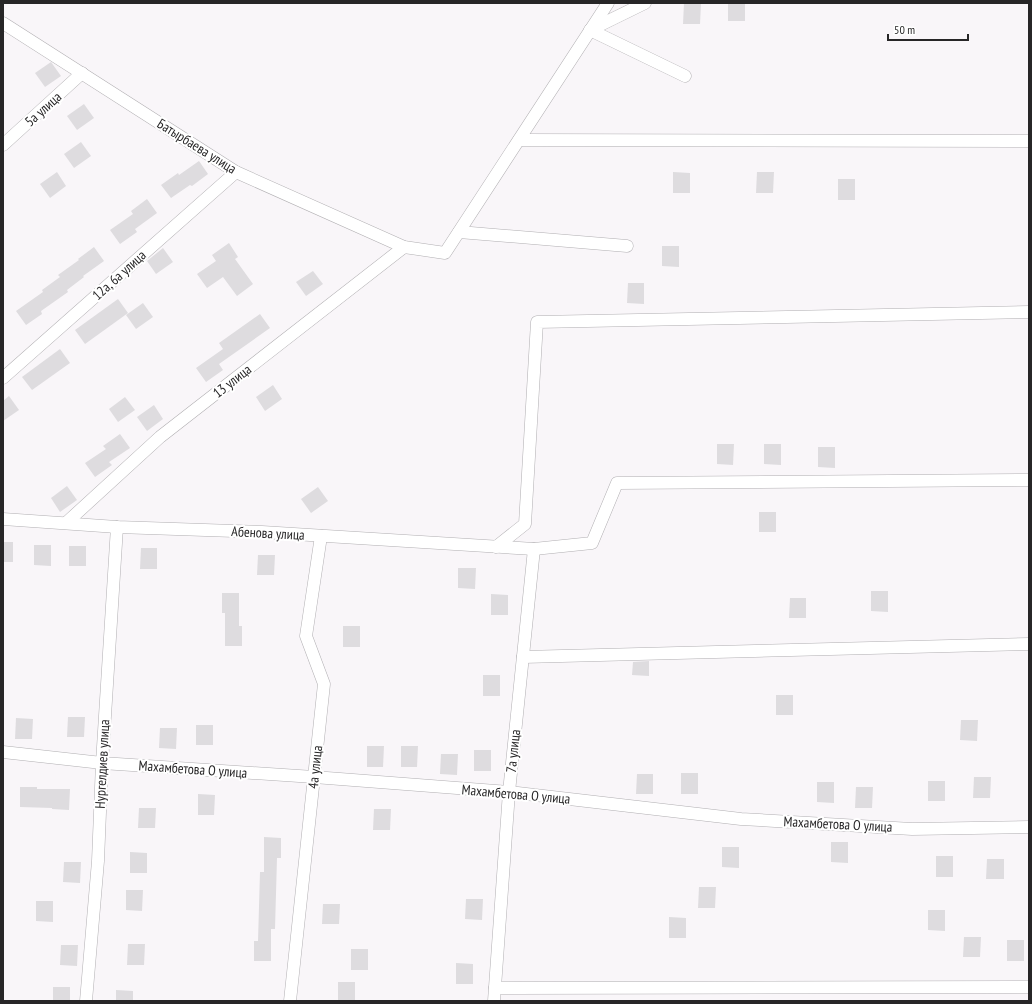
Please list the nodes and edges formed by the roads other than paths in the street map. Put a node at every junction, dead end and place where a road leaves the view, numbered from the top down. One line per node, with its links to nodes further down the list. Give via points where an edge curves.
1 (608, 3): 4 (street)
2 (645, 3): 4 (street)
3 (3, 23): 5 (street, Батырбаева улица)
4 (590, 30): 6 (street); 7 (street)
5 (82, 73): 9 (street, 5а улица); 10 (street, Батырбаева улица)
6 (685, 76)
7 (519, 140): 8 (street); 11 (street)
8 (1029, 141)
9 (3, 144)
10 (236, 172): 13 (street, Батырбаева улица); 15 (street, 12а, 6а улица)
11 (459, 232): 12 (street); 13 (street, Батырбаева улица, via 445,253)
12 (627, 246)
13 (404, 247): 18 (street, 13 улица, via 160,438)
14 (1029, 312): 21 (street, via 537,322 525,524)
15 (3, 378)
16 (1029, 480): 22 (street, Абенова улица, via 617,483 592,543)
17 (3, 518): 18 (street, Абенова улица)
18 (66, 523): 19 (street, Абенова улица)
19 (117, 527): 20 (street, Абенова улица); 26 (street, Нургелдиев улица)
20 (321, 536): 21 (street, Абенова улица); 27 (street, 4а улица, via 306,636 324,684)
21 (496, 547): 22 (street, Абенова улица)
22 (534, 550): 24 (street, 7а улица)
23 (1029, 644): 24 (street)
24 (523, 657): 28 (street, 7а улица)
25 (3, 752): 26 (street, Махамбетова О улица)
26 (102, 763): 27 (street, Махамбетова О улица); 32 (street, Нургелдиев улица, via 98,861)
27 (314, 777): 28 (street, Махамбетова О улица); 33 (street, 4а улица)
28 (509, 792): 29 (street, Махамбетова О улица, via 741,819 912,828); 31 (street, 7а улица)
29 (1029, 827)
30 (1029, 987): 31 (street)
31 (495, 988): 34 (street, 7а улица)
32 (86, 1001)
33 (290, 1001)
34 (494, 1001)

